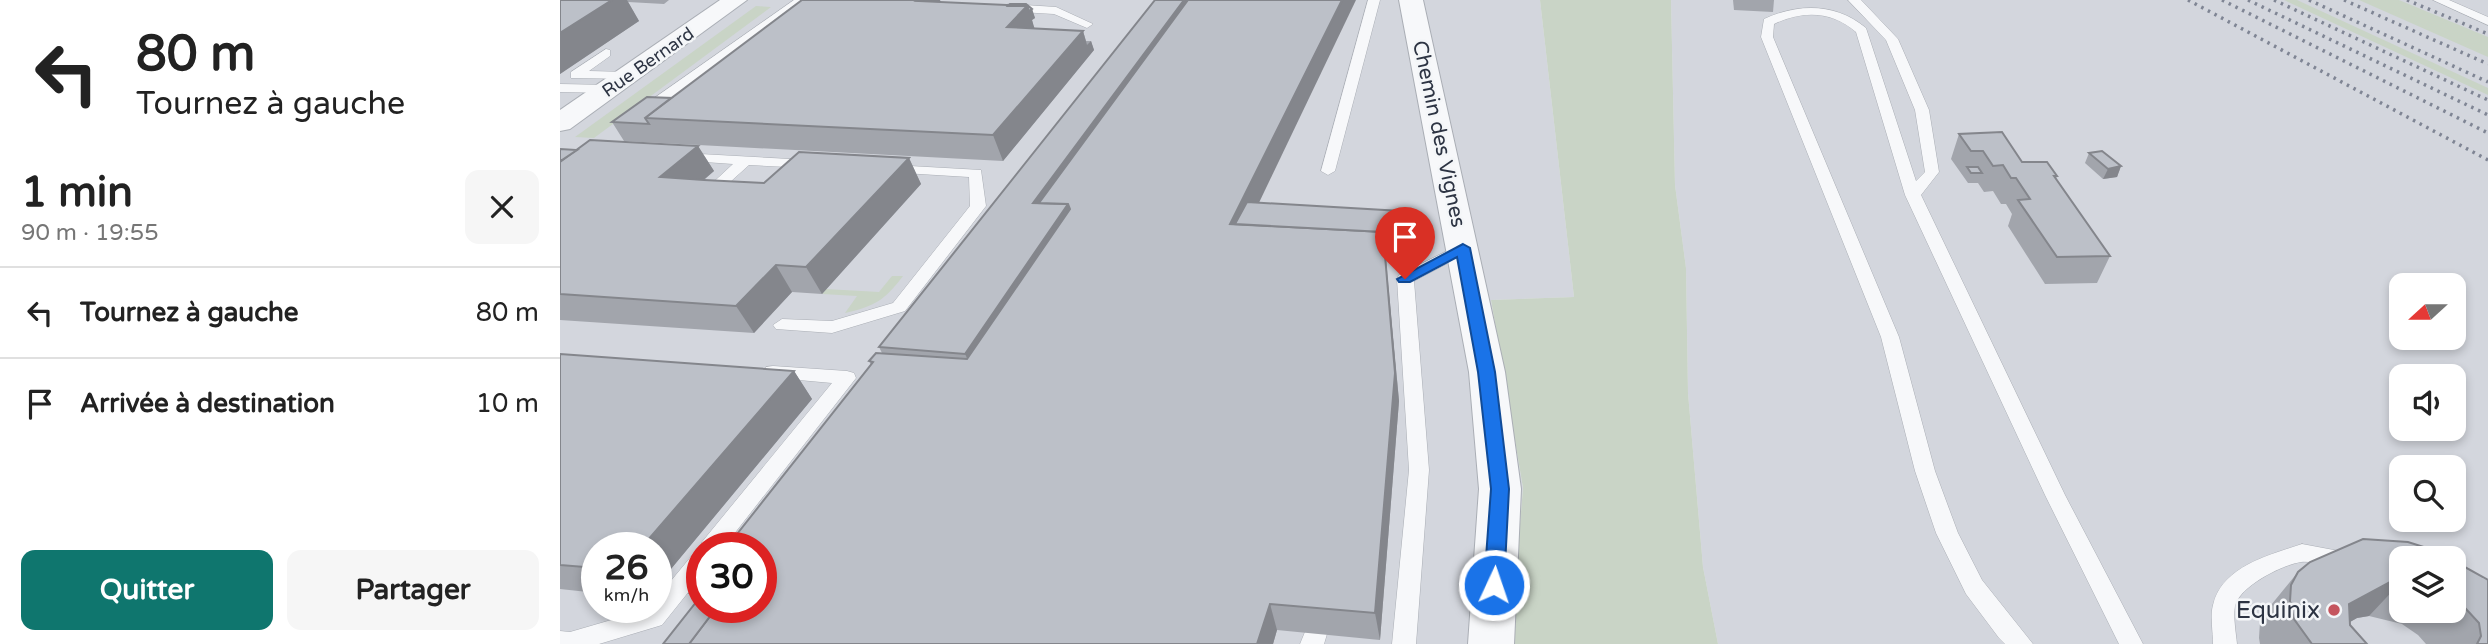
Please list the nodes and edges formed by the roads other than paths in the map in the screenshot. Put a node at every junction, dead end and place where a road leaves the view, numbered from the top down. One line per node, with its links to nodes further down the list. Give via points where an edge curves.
1 (735, 0): 13 (street, Rue Bernard)
2 (803, 0): 15 (lane)
3 (1374, 0): 20 (lane)
4 (1411, 0): 24 (street, Chemin des Vignes)
5 (1854, 0): 23 (lane, via 1892,38 1922,110 1932,172)
6 (2439, 0): 9 (lane)
7 (2488, 6): 9 (lane)
8 (1003, 8): 11 (lane, via 1056,11)
9 (2464, 10): 10 (lane)
10 (2488, 20)
11 (1087, 24)
12 (606, 53): 13 (lane, via 576,75)
13 (618, 82): 14 (lane); 16 (street, Rue Bernard)
14 (560, 89)
15 (638, 117)
16 (560, 123)
17 (666, 156): 18 (lane)
18 (746, 161): 21 (lane, via 812,164); 22 (lane)
19 (871, 167): 25 (lane, via 975,173 978,206 899,307 832,327)
20 (1328, 171)
21 (787, 181)
22 (714, 189)
23 (1913, 195): 33 (lane, via 1862,31 1833,13 1781,15 1768,22 1767,37 1890,337 1925,471 1947,533 1973,587); 34 (lane, via 2055,495)
24 (1463, 248): 31 (lane, via 1405,279 1419,470); 32 (street, Chemin des Vignes, via 1487,372 1500,489)
25 (782, 325)
26 (751, 370): 27 (lane, via 847,378)
27 (723, 532)
28 (2367, 566): 35 (lane, via 2302,554 2265,566 2236,584 2224,605)
29 (686, 579): 30 (lane, via 654,618)
30 (560, 641)
31 (1404, 644)
32 (1490, 644)
33 (2021, 644)
34 (2132, 644)
35 (2225, 644)

